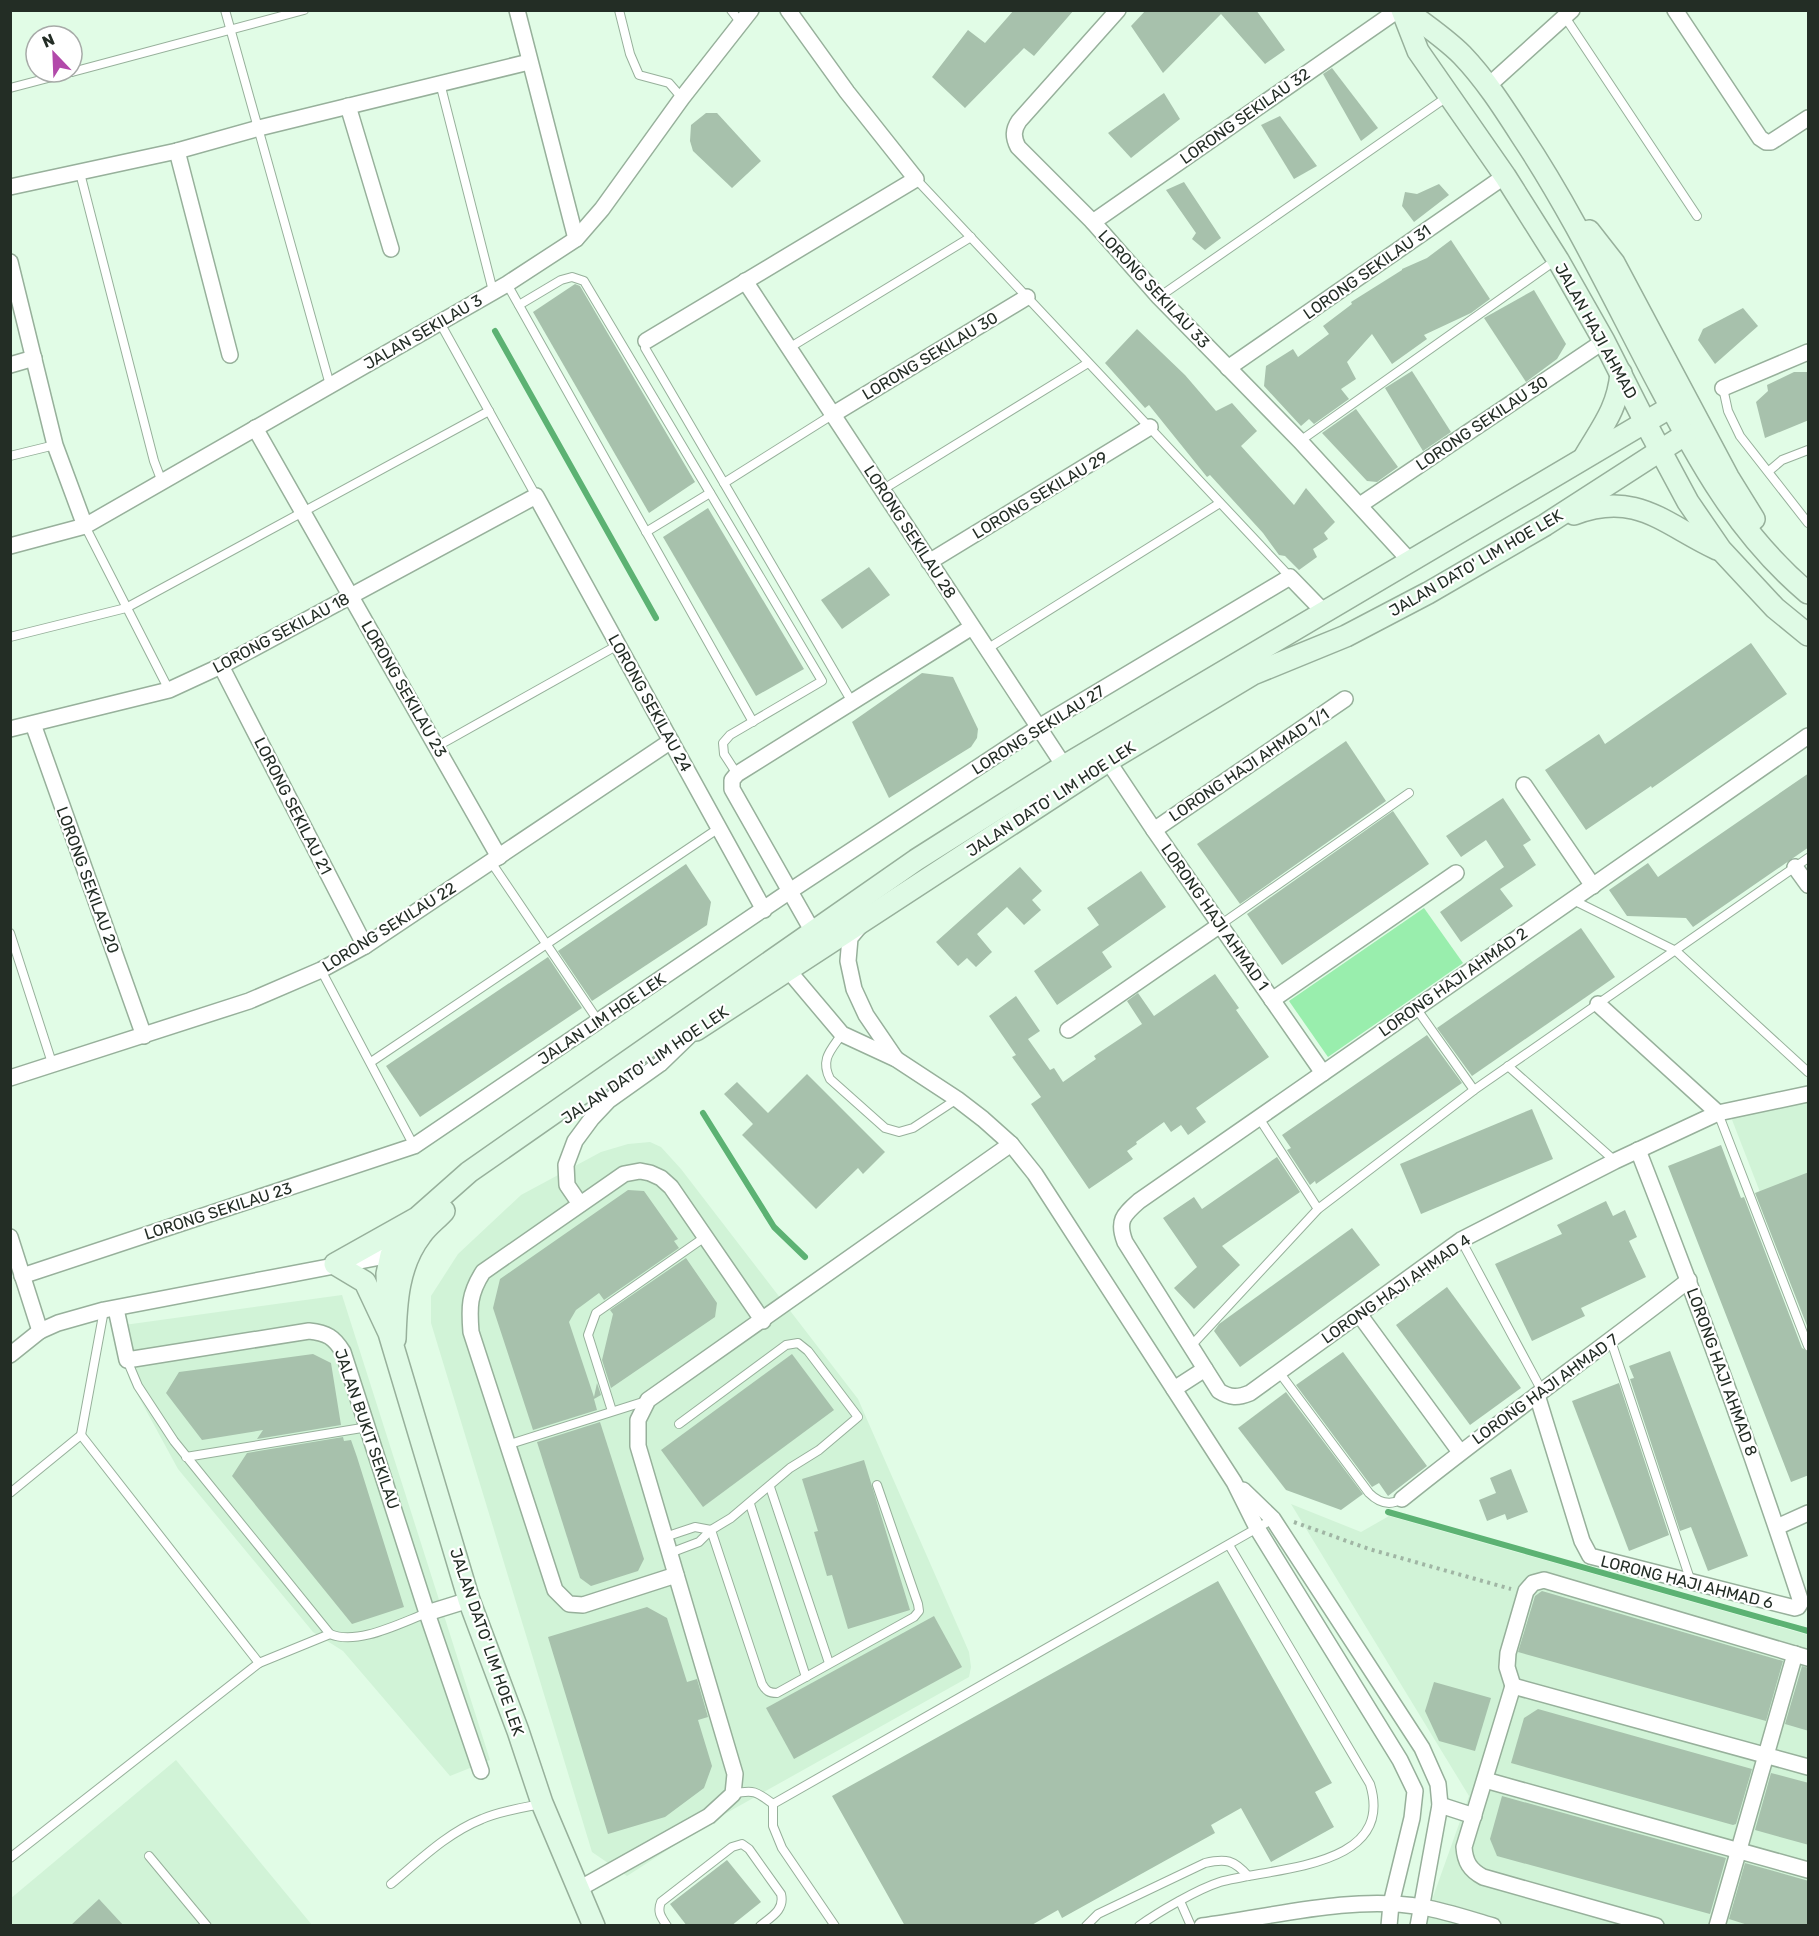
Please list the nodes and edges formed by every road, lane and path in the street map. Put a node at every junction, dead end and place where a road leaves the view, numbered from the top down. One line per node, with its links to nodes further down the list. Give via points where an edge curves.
1 (225, 10): 13 (lane)
2 (304, 10): 13 (lane)
3 (516, 10): 14 (street)
4 (619, 10): 21 (lane, via 639,75 669,83)
5 (730, 10): 12 (lane)
6 (751, 10): 12 (street, JALAN SEKILAU 3)
7 (788, 10): 28 (street)
8 (1118, 10): 32 (street, LORONG SEKILAU 33, via 1015,127 1014,135 1018,147)
9 (1402, 10): 18 (street, JALAN HAJI AHMAD, via 1461,54); 20 (street, JALAN HAJI AHMAD, via 1418,51); 32 (street, LORONG SEKILAU 32)
10 (1675, 10): 23 (street, via 1760,138 1772,142)
11 (1569, 14): 18 (street); 31 (lane)
12 (741, 23): 21 (street, JALAN SEKILAU 3)
13 (229, 30): 15 (lane); 24 (lane)
14 (529, 62): 16 (street); 34 (street)
15 (84, 69)
16 (440, 83): 22 (street); 39 (lane)
17 (26, 84): 19 (lane)
18 (1488, 86): 30 (street, JALAN HAJI AHMAD)
19 (10, 88)
20 (1448, 96): 27 (street, JALAN HAJI AHMAD); 41 (lane)
21 (682, 98): 34 (street, JALAN SEKILAU 3)
22 (348, 106): 24 (street); 35 (street)
23 (1809, 118)
24 (259, 128): 25 (street); 54 (lane)
25 (177, 151): 26 (street); 48 (street)
26 (80, 173): 29 (street); 70 (lane)
27 (1505, 176): 36 (street, JALAN HAJI AHMAD); 52 (street, LORONG SEKILAU 31)
28 (916, 179): 33 (lane); 38 (street)
29 (10, 187)
30 (1555, 188): 56 (street, JALAN HAJI AHMAD); 86 (street, JALAN HAJI AHMAD, via 1614,263 1728,477 1775,552)
31 (1697, 216)
32 (1093, 222): 41 (street, LORONG SEKILAU 33)
33 (971, 237): 40 (lane); 46 (lane)
34 (576, 239): 39 (street, JALAN SEKILAU 3)
35 (391, 249)
36 (1558, 260): 45 (street, JALAN HAJI AHMAD); 63 (lane)
37 (12, 272): 49 (street)
38 (745, 281): 44 (street); 46 (street, LORONG SEKILAU 28)
39 (500, 287): 42 (lane); 43 (street, JALAN SEKILAU 3)
40 (1027, 297): 50 (lane); 58 (street, LORONG SEKILAU 30)
41 (1160, 297): 52 (street, LORONG SEKILAU 33)
42 (519, 305): 73 (lane, via 561,280 572,277 584,281); 81 (lane)
43 (440, 321): 54 (street, JALAN SEKILAU 3); 57 (lane)
44 (646, 340): 71 (lane, via 645,348)
45 (1604, 341): 53 (street, JALAN HAJI AHMAD); 76 (street, LORONG SEKILAU 30)
46 (789, 348): 58 (street, LORONG SEKILAU 28)
47 (1809, 352): 55 (street)
48 (230, 355)
49 (34, 358): 51 (street); 64 (street)
50 (1088, 363): 60 (lane); 72 (lane)
51 (10, 365)
52 (1228, 368): 63 (street, LORONG SEKILAU 33)
53 (1622, 374): 59 (street, JALAN HAJI AHMAD); 68 (street, via 1616,405)
54 (330, 385): 61 (street, JALAN SEKILAU 3)
55 (1723, 388): 69 (lane, via 1732,424)
56 (1671, 407): 59 (street, JALAN DATO' LIM HOE LEK); 62 (street, JALAN HAJI AHMAD)
57 (489, 411): 74 (lane); 77 (lane)
58 (832, 415): 71 (lane); 72 (street, LORONG SEKILAU 28)
59 (1645, 422): 66 (street, JALAN HAJI AHMAD); 68 (street, JALAN DATO' LIM HOE LEK)
60 (1150, 427): 75 (lane); 85 (street, LORONG SEKILAU 29)
61 (255, 428): 70 (street, JALAN SEKILAU 3); 77 (street, LORONG SEKILAU 23)
62 (1686, 434): 66 (street, JALAN DATO' LIM HOE LEK); 86 (street, JALAN HAJI AHMAD, via 1737,518)
63 (1300, 441): 76 (street, LORONG SEKILAU 33)
64 (55, 445): 67 (lane); 80 (street)
65 (1809, 450): 69 (lane, via 1782,460)
66 (1660, 451): 79 (street, JALAN DATO' LIM HOE LEK); 83 (street, JALAN HAJI AHMAD)
67 (10, 456)
68 (1584, 459): 84 (street, JALAN DATO' LIM HOE LEK)
69 (1769, 471): 78 (lane)
70 (162, 482): 80 (street, JALAN SEKILAU 3)
71 (724, 483): 100 (lane)
72 (882, 490): 85 (street, LORONG SEKILAU 28)
73 (710, 493): 81 (lane); 101 (lane, via 822,681)
74 (536, 496): 89 (street, LORONG SEKILAU 18); 95 (street, LORONG SEKILAU 24)
75 (1220, 503): 87 (lane); 96 (lane)
76 (1360, 505): 84 (street, LORONG SEKILAU 33)
77 (303, 512): 89 (street, LORONG SEKILAU 23); 90 (lane)
78 (1809, 523)
79 (1545, 525): 83 (street, via 1587,509 1625,507 1649,512); 108 (street, JALAN DATO' LIM HOE LEK, via 1346,636 1254,674)
80 (85, 526): 82 (street, JALAN SEKILAU 3); 90 (lane)
81 (646, 532): 101 (lane)
82 (10, 546)
83 (1721, 550): 93 (street, JALAN HAJI AHMAD, via 1775,608)
84 (1410, 561): 91 (street, JALAN DATO' LIM HOE LEK)
85 (929, 562): 92 (street, LORONG SEKILAU 28)
86 (1781, 570): 88 (street, JALAN HAJI AHMAD)
87 (1290, 577): 91 (street); 103 (street, LORONG SEKILAU 27)
88 (1809, 593)
89 (351, 596): 97 (street, LORONG SEKILAU 18); 107 (street, LORONG SEKILAU 23)
90 (126, 608): 94 (lane); 98 (lane)
91 (1324, 612): 110 (street, JALAN DATO' LIM HOE LEK)
92 (972, 627): 96 (street, LORONG SEKILAU 28); 100 (street)
93 (1809, 635)
94 (10, 637)
95 (618, 645): 106 (street, LORONG SEKILAU 24); 107 (lane)
96 (987, 649): 103 (street, LORONG SEKILAU 28)
97 (221, 666): 98 (street, LORONG SEKILAU 18); 129 (street, LORONG SEKILAU 21)
98 (169, 690): 102 (street, LORONG SEKILAU 18)
99 (1345, 699): 114 (street, LORONG HAJI AHMAD 1/1)
100 (852, 702): 109 (street)
101 (753, 722): 109 (lane, via 723,742 724,754)
102 (33, 723): 104 (street, LORONG SEKILAU 18); 140 (street, LORONG SEKILAU 20)
103 (1039, 728): 110 (street, LORONG SEKILAU 28); 121 (street, LORONG SEKILAU 27)
104 (10, 729)
105 (1809, 736): 120 (street, LORONG HAJI AHMAD 2)
106 (671, 741): 113 (street, LORONG SEKILAU 24); 116 (street, LORONG SEKILAU 22)
107 (436, 747): 116 (street, LORONG SEKILAU 23)
108 (1108, 761): 110 (street, JALAN DATO' LIM HOE LEK); 114 (street, LORONG HAJI AHMAD 1)
109 (737, 774): 121 (street, via 732,789)
110 (1069, 774): 124 (street, JALAN DATO' LIM HOE LEK); 126 (street, JALAN DATO' LIM HOE LEK, via 916,860)
111 (1524, 784): 120 (street)
112 (1410, 793): 125 (lane)
113 (719, 828): 123 (street, LORONG SEKILAU 24); 128 (lane)
114 (1154, 830): 125 (street, LORONG HAJI AHMAD 1)
115 (1809, 858): 117 (lane)
116 (495, 859): 128 (lane); 129 (street, LORONG SEKILAU 22)
117 (1795, 867): 119 (street); 130 (lane)
118 (1456, 873): 133 (street)
119 (1809, 885)
120 (1593, 886): 122 (street, LORONG HAJI AHMAD 2)
121 (790, 891): 123 (street, JALAN LIM HOE LEK); 126 (street)
122 (1573, 900): 130 (lane); 135 (street, LORONG HAJI AHMAD 2)
123 (764, 910): 136 (street, JALAN LIM HOE LEK)
124 (864, 921): 132 (street, JALAN DATO' LIM HOE LEK); 141 (street, via 850,938 848,961 854,989 866,1015)
125 (1220, 925): 133 (street, LORONG HAJI AHMAD 1); 137 (street)
126 (813, 932): 160 (street, JALAN DATO' LIM HOE LEK, via 469,1172)
127 (10, 933): 143 (lane)
128 (547, 944): 136 (lane); 142 (lane)
129 (365, 946): 131 (street, LORONG SEKILAU 22)
130 (1676, 951): 134 (lane); 145 (lane)
131 (321, 970): 140 (street, LORONG SEKILAU 22, via 249,1001); 142 (lane)
132 (788, 970): 138 (street, JALAN DATO' LIM HOE LEK); 139 (street)
133 (1272, 1000): 146 (street, LORONG HAJI AHMAD 1)
134 (1598, 1004): 144 (lane); 151 (street)
135 (1416, 1008): 146 (street, LORONG HAJI AHMAD 2); 148 (lane)
136 (599, 1022): 154 (street, JALAN LIM HOE LEK)
137 (1068, 1030)
138 (692, 1033): 157 (street, via 660,1064 608,1101 575,1141 566,1165 567,1185); 159 (street, JALAN DATO' LIM HOE LEK, via 491,1169)
139 (842, 1034): 141 (street); 150 (lane, via 825,1058 825,1070 885,1128 899,1132 914,1128)
140 (144, 1036): 143 (street, LORONG SEKILAU 22)
141 (896, 1059): 150 (street)
142 (371, 1062): 154 (lane)
143 (53, 1065): 147 (street, LORONG SEKILAU 22)
144 (1508, 1066): 148 (lane); 156 (lane)
145 (1809, 1072)
146 (1323, 1073): 152 (street, LORONG HAJI AHMAD 2)
147 (10, 1078)
148 (1474, 1090): 158 (lane)
149 (1809, 1094): 151 (street, LORONG HAJI AHMAD 4)
150 (957, 1099): 153 (street)
151 (1718, 1113): 155 (street, LORONG HAJI AHMAD 4); 176 (lane)
152 (1258, 1118): 158 (lane); 164 (street, LORONG HAJI AHMAD 2, via 1127,1211 1121,1222)
153 (1011, 1144): 171 (street); 181 (street, via 1035,1174)
154 (414, 1146): 167 (street, LORONG SEKILAU 23)
155 (1638, 1150): 156 (street, LORONG HAJI AHMAD 4); 168 (street, LORONG HAJI AHMAD 8)
156 (1615, 1161): 163 (street, LORONG HAJI AHMAD 4)
157 (580, 1204): 162 (street, via 624,1174 650,1173 671,1187); 188 (street, via 483,1272 474,1286 469,1307 471,1332)
158 (1318, 1209): 175 (lane)
159 (445, 1210): 165 (street, JALAN DATO' LIM HOE LEK); 174 (street, JALAN DATO' LIM HOE LEK, via 413,1277)
160 (417, 1218): 165 (street); 166 (street)
161 (10, 1237): 167 (street)
162 (705, 1237): 171 (street); 184 (lane, via 596,1313 588,1335)
163 (1461, 1240): 170 (street, LORONG HAJI AHMAD 4); 182 (lane)
164 (1125, 1242): 175 (street, LORONG HAJI AHMAD 4)
165 (400, 1256): 166 (street); 174 (street, via 387,1274)
166 (335, 1264): 169 (street); 174 (street, via 365,1282)
167 (22, 1276): 172 (street)
168 (1689, 1280): 173 (street, LORONG HAJI AHMAD 7); 200 (street, LORONG HAJI AHMAD 8)
169 (110, 1309): 172 (street); 178 (street); 187 (lane)
170 (1359, 1314): 180 (street, LORONG HAJI AHMAD 4); 189 (street)
171 (763, 1321): 183 (street)
172 (40, 1331): 177 (street)
173 (1611, 1341): 182 (street, LORONG HAJI AHMAD 7); 208 (lane)
174 (392, 1343): 211 (street, JALAN DATO' LIM HOE LEK)
175 (1191, 1346): 179 (street, LORONG HAJI AHMAD 4)
176 (1809, 1346)
177 (10, 1355)
178 (127, 1360): 186 (street, JALAN BUKIT SEKILAU, via 309,1331 322,1333 332,1336 343,1352); 190 (lane, via 138,1386)
179 (1205, 1369): 180 (street, LORONG HAJI AHMAD 4, via 1219,1390 1233,1397 1250,1393); 181 (street)
180 (1279, 1372): 195 (lane, via 1370,1493 1382,1502)
181 (1174, 1389): 191 (street)
182 (1540, 1393): 189 (street, LORONG HAJI AHMAD 7); 208 (street, LORONG HAJI AHMAD 6, via 1587,1552 1593,1558)
183 (648, 1400): 184 (lane); 203 (street, via 638,1420 638,1446)
184 (612, 1412): 188 (lane)
185 (679, 1424): 193 (lane, via 786,1345 798,1343 858,1417)
186 (368, 1427): 190 (lane); 212 (street, JALAN BUKIT SEKILAU)
187 (81, 1436): 194 (lane); 215 (lane)
188 (507, 1446): 207 (street, via 550,1581 562,1599 583,1605)
189 (1460, 1452): 195 (street, LORONG HAJI AHMAD 7)
190 (186, 1457): 213 (lane)
191 (1234, 1482): 198 (street); 201 (street)
192 (877, 1485): 216 (lane, via 918,1611 914,1617)
193 (770, 1487): 196 (lane); 216 (lane)
194 (10, 1493)
195 (1402, 1499)
196 (750, 1504): 202 (lane); 217 (lane)
197 (1809, 1513): 200 (street)
198 (1273, 1519): 201 (lane); 209 (path); 226 (street, via 1422,1748 1438,1784)
199 (695, 1527): 202 (lane); 203 (lane); 204 (lane)
200 (1776, 1527): 210 (street, LORONG HAJI AHMAD 8)
201 (1257, 1528): 205 (lane); 236 (street, via 1400,1760 1415,1791)
202 (711, 1530): 204 (lane); 217 (lane, via 765,1690 777,1693)
203 (664, 1537): 206 (street)
204 (699, 1542): 206 (lane)
205 (1229, 1545): 225 (lane); 232 (lane, via 1373,1796 1372,1822 1353,1846 1319,1861)
206 (670, 1553): 207 (street)
207 (676, 1575): 223 (street, via 735,1774)
208 (1691, 1583): 210 (street, LORONG HAJI AHMAD 6, via 1795,1608 1800,1605)
209 (1526, 1593): 214 (street, via 1533,1583 1544,1580); 218 (street, via 1508,1653 1507,1667)
210 (1799, 1596)
211 (469, 1600): 212 (street); 224 (street, JALAN DATO' LIM HOE LEK)
212 (427, 1613): 213 (lane, via 356,1638); 221 (street, JALAN BUKIT SEKILAU)
213 (330, 1634): 215 (lane)
214 (1802, 1656): 219 (street)
215 (259, 1664): 230 (lane)
216 (829, 1664): 217 (lane)
217 (806, 1677)
218 (1513, 1686): 219 (street); 222 (street)
219 (1766, 1755): 220 (street); 228 (street)
220 (1809, 1767)
221 (481, 1771)
222 (1485, 1780): 227 (street); 228 (street)
223 (733, 1794): 225 (lane, via 758,1792); 234 (street, via 709,1816)
224 (542, 1803): 233 (lane, via 466,1826); 234 (street, JALAN DATO' LIM HOE LEK)
225 (773, 1804): 243 (lane, via 773,1826 782,1848)
226 (1440, 1805): 227 (street); 237 (street)
227 (1474, 1816): 250 (street, via 1464,1847 1464,1857 1473,1872)
228 (1738, 1850): 231 (street); 251 (street)
229 (149, 1856): 239 (lane)
230 (10, 1858)
231 (1809, 1870)
232 (1248, 1876): 235 (lane, via 1218,1883); 244 (lane, via 1238,1865 1222,1859 1205,1863 1098,1914)
233 (391, 1884)
234 (577, 1890): 240 (street, JALAN DATO' LIM HOE LEK)
235 (1180, 1902): 238 (lane); 245 (lane)
236 (1391, 1904): 237 (street); 246 (street, via 1341,1906); 247 (street)
237 (1421, 1907): 248 (street); 249 (street)
238 (1144, 1924)
239 (207, 1926)
240 (594, 1926)
241 (667, 1926): 242 (lane, via 658,1909 661,1902 732,1846 742,1844 783,1902 780,1910)
242 (760, 1926)
243 (835, 1926)
244 (1086, 1926)
245 (1191, 1926)
246 (1202, 1926)
247 (1389, 1926)
248 (1418, 1926)
249 (1493, 1926)
250 (1656, 1926)
251 (1717, 1926)

